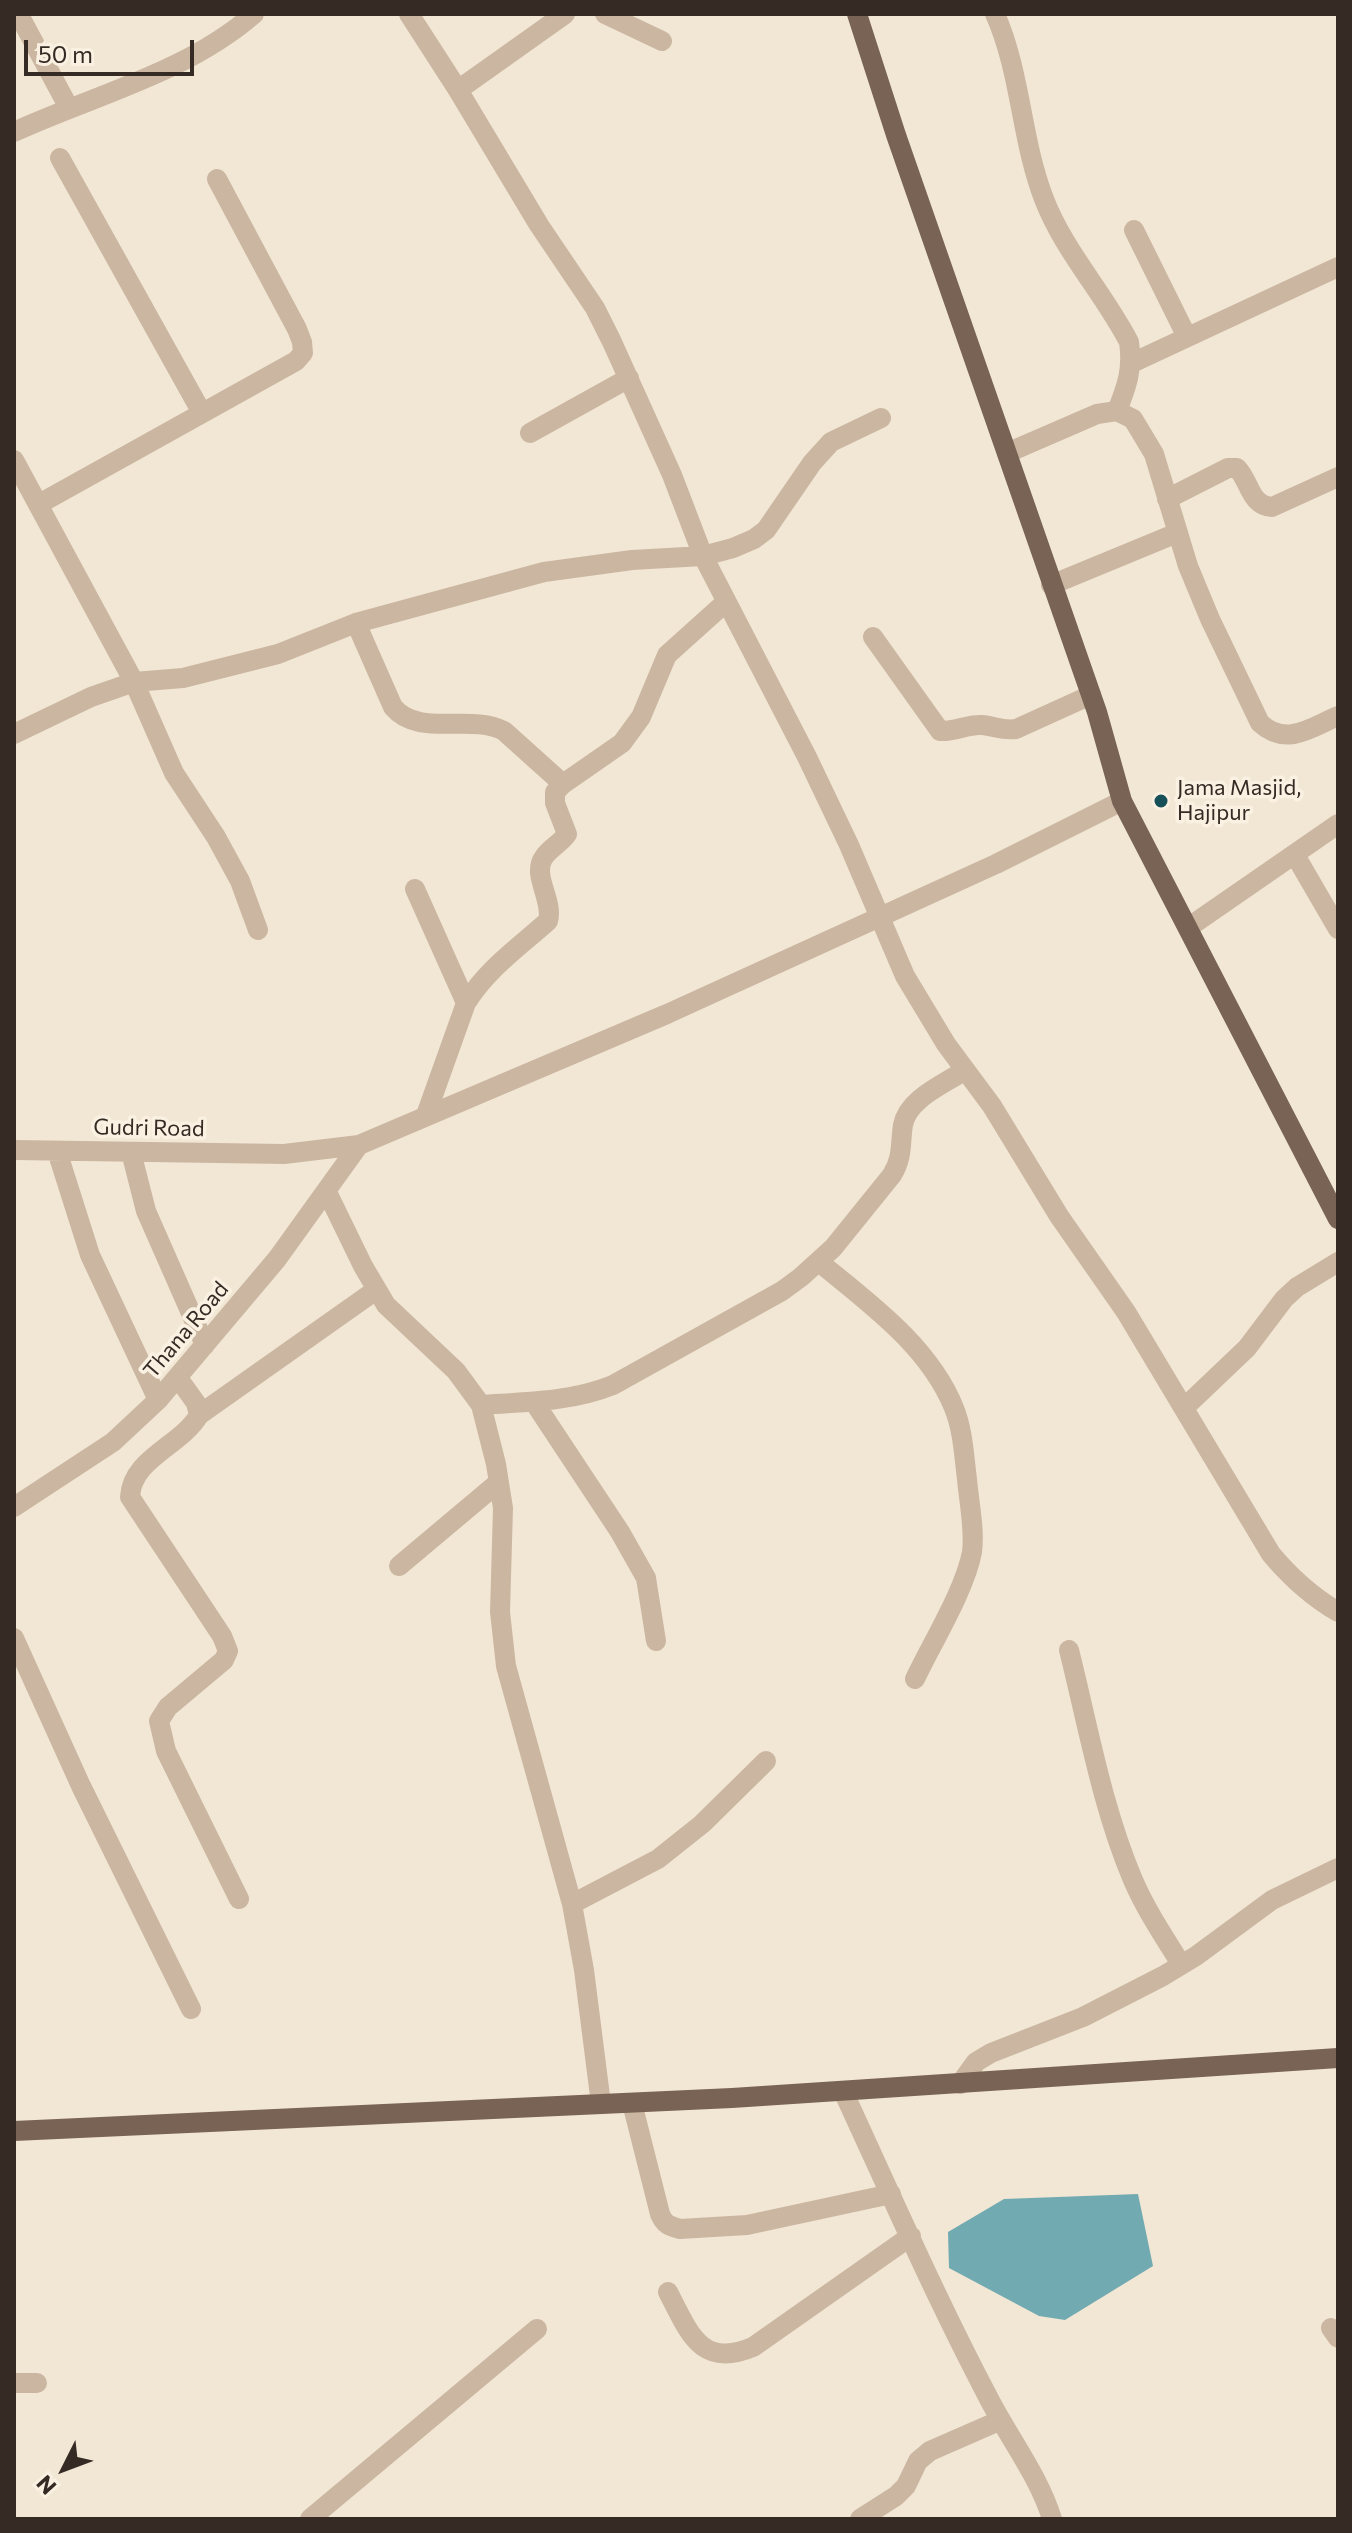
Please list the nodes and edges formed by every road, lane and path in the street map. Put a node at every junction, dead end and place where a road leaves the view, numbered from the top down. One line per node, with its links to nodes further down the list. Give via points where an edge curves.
1 (254, 14): 10 (street, via 180,64)
2 (409, 14): 9 (street)
3 (565, 14): 9 (street)
4 (605, 14): 8 (street)
5 (857, 14): 23 (main road)
6 (995, 14): 17 (street, via 1043,196 1072,252 1118,320)
7 (19, 15): 10 (street)
8 (662, 41)
9 (458, 90): 18 (street, via 595,308)
10 (69, 108): 11 (street)
11 (14, 132)
12 (60, 158): 20 (street)
13 (217, 179): 20 (street, via 297,329 303,353)
14 (1134, 230): 16 (street)
15 (1338, 267): 16 (street)
16 (1187, 337): 17 (street)
17 (1132, 363): 19 (street)
18 (629, 378): 22 (street); 29 (street)
19 (1117, 411): 23 (street, via 1077,421); 26 (street, via 1133,419 1144,436)
20 (202, 413): 27 (street)
21 (881, 418): 29 (street, via 831,442 766,530 743,544)
22 (530, 433)
23 (1007, 453): 30 (main road)
24 (14, 460): 27 (street)
25 (1338, 477): 26 (street, via 1263,507 1242,473 1228,468)
26 (1167, 499): 28 (street)
27 (39, 504): 34 (street)
28 (1177, 533): 30 (street); 36 (street, via 1210,619 1260,723 1272,734 1286,735)
29 (703, 556): 31 (street); 32 (street, via 544,572)
30 (1051, 585): 35 (main road)
31 (726, 602): 38 (street, via 667,655 641,717 622,743); 43 (street, via 807,757)
32 (356, 623): 34 (street, via 278,654 183,678); 38 (street, via 401,716 494,726)
33 (873, 637): 35 (street, via 940,731 979,725 1016,729)
34 (134, 682): 37 (street); 46 (street, via 174,773 240,881)
35 (1091, 695): 39 (main road)
36 (1338, 716)
37 (14, 734)
38 (563, 784): 47 (street, via 555,792 555,803 567,834 539,868 551,912 548,921 487,973)
39 (1122, 801): 43 (street); 44 (main road)
40 (1338, 824): 41 (street)
41 (1295, 855): 44 (street); 45 (street)
42 (415, 889): 47 (street)
43 (878, 916): 48 (street, via 922,1007); 49 (street, via 667,1014)
44 (1189, 927): 55 (main road)
45 (1338, 929)
46 (258, 930)
47 (466, 1003): 49 (street)
48 (965, 1070): 56 (street, via 910,1109 900,1162); 64 (street)
49 (426, 1115): 50 (street)
50 (359, 1145): 53 (street, Gudri Road, via 284,1154); 54 (street, Thana Road)
51 (14, 1150): 52 (street, Gudri Road)
52 (57, 1151): 53 (street, Gudri Road); 61 (street, via 90,1255)
53 (131, 1152): 59 (street, via 146,1211)
54 (327, 1192): 58 (street); 59 (street, Thana Road)
55 (1338, 1219)
56 (819, 1262): 62 (street, via 782,1291 613,1385 592,1394); 73 (street, via 917,1350 935,1371 959,1421 972,1552)
57 (1338, 1262): 64 (street, via 1284,1299 1247,1348)
58 (376, 1290): 63 (street, via 456,1371); 65 (street)
59 (205, 1345): 60 (street, Thana Road)
60 (178, 1378): 61 (street, Thana Road); 65 (street)
61 (158, 1400): 67 (street, Thana Road, via 113,1442)
62 (534, 1402): 63 (street); 71 (street, via 646,1578)
63 (481, 1405): 66 (street)
64 (1184, 1408): 69 (street, via 1271,1554 1294,1581)
65 (199, 1415): 76 (street, via 192,1427 139,1469 130,1482 130,1497 228,1651 159,1721 166,1751)
66 (499, 1482): 68 (street); 77 (street, via 506,1666)
67 (16, 1499)
68 (399, 1566)
69 (1338, 1612)
70 (14, 1638): 79 (street)
71 (656, 1641)
72 (1069, 1650): 78 (street, via 1123,1854)
73 (915, 1679)
74 (766, 1761): 77 (street, via 658,1859)
75 (1338, 1868): 78 (street, via 1272,1900)
76 (239, 1899)
77 (572, 1904): 84 (street)
78 (1181, 1964): 81 (street, via 1083,2017 991,2053 976,2062)
79 (191, 2009)
80 (1338, 2058): 81 (main road)
81 (960, 2084): 82 (main road)
82 (843, 2091): 83 (main road); 86 (street)
83 (632, 2103): 84 (main road); 86 (street, via 660,2214 670,2227 747,2225)
84 (601, 2104): 85 (main road)
85 (14, 2131)
86 (891, 2194): 87 (street)
87 (911, 2236): 88 (street, via 736,2354 722,2355 701,2346); 92 (street)
88 (668, 2292)
89 (537, 2329): 93 (street)
90 (14, 2383): 91 (street)
91 (37, 2383)
92 (1001, 2420): 94 (street, via 930,2451 896,2496); 95 (street)
93 (310, 2519)
94 (860, 2519)
95 (1052, 2519)

